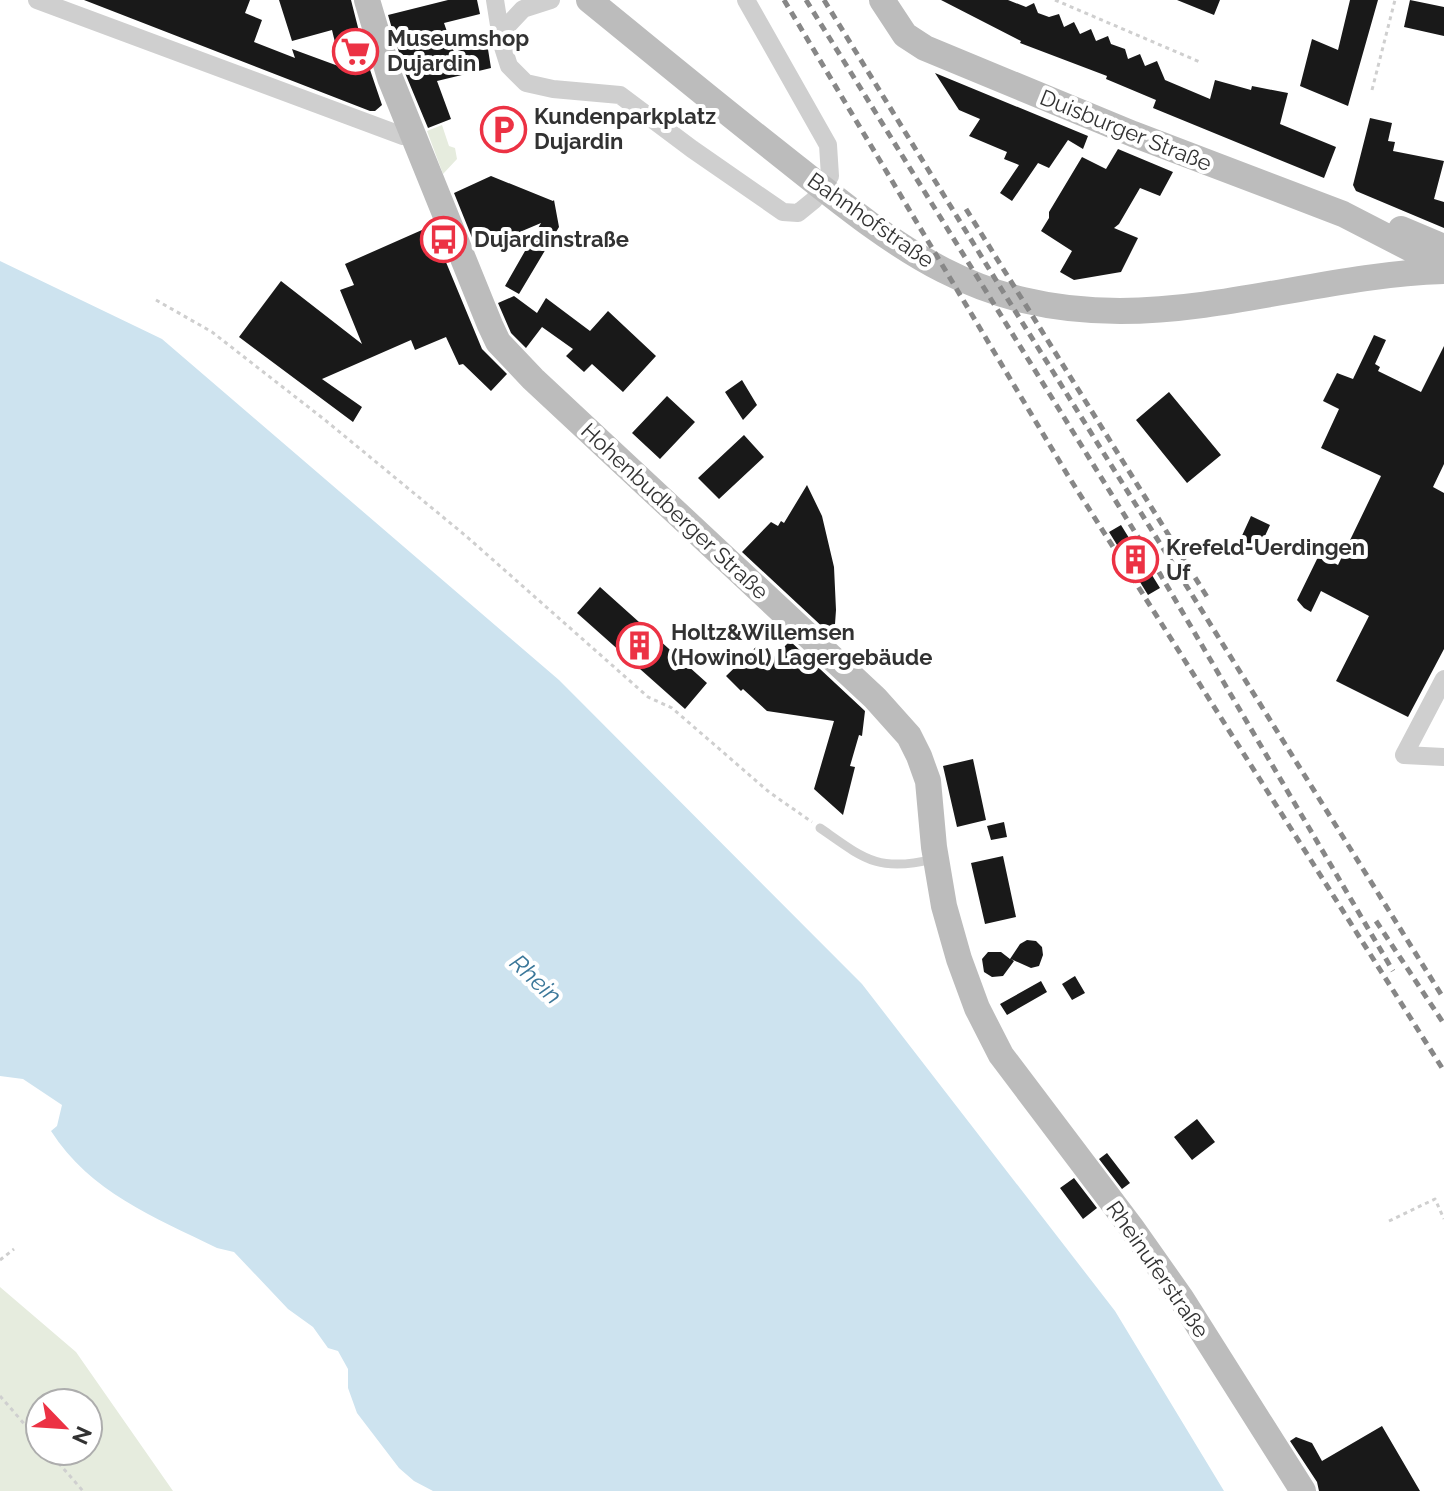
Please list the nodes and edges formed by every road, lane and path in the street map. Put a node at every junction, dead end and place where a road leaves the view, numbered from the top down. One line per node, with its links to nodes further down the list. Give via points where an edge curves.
1 (37, 0): 15 (street, via 403,136)
2 (367, 0): 15 (street, Hohenbudberger Straße)
3 (516, 0): 11 (street)
4 (551, 0): 11 (street, via 523,9)
5 (589, 0): 20 (street, Bahnhofstraße, via 870,225 923,261 1009,298 1122,311 1199,305)
6 (746, 0): 12 (street, via 828,145 830,176 798,213 783,212 620,95 526,83 509,66)
7 (882, 0): 16 (street, Duisburger Straße, via 911,40 925,48)
8 (1055, 0): 13 (path)
9 (1395, 0): 14 (path)
10 (494, 1): 12 (street)
11 (507, 26): 12 (street)
12 (502, 44)
13 (1200, 62)
14 (1372, 90)
15 (412, 133): 25 (street, Hohenbudberger Straße, via 498,342 909,736 928,781)
16 (1343, 214): 17 (street, Duisburger Straße); 18 (street, Duisburger Straße)
17 (1372, 229): 19 (street, Duisburger Straße); 20 (street, via 1374,257)
18 (1444, 247)
19 (1444, 269): 20 (street, Bahnhofstraße)
20 (1362, 277)
21 (156, 300): 24 (path, via 212,332 325,420 648,697 672,708 769,792)
22 (1444, 679): 23 (street, via 1404,755)
23 (1444, 757)
24 (820, 828): 25 (lane, via 870,861 909,865)
25 (936, 859): 26 (street, Hohenbudberger Straße, via 959,959)
26 (1001, 1055): 35 (street, Rheinuferstraße, via 1181,1298)
27 (1444, 1219): 28 (path, via 1435,1199)
28 (1389, 1221)
29 (14, 1249): 30 (path)
30 (0, 1260)
31 (0, 1396): 32 (path)
32 (24, 1424)
33 (62, 1467): 34 (path)
34 (83, 1491)
35 (1303, 1491)

